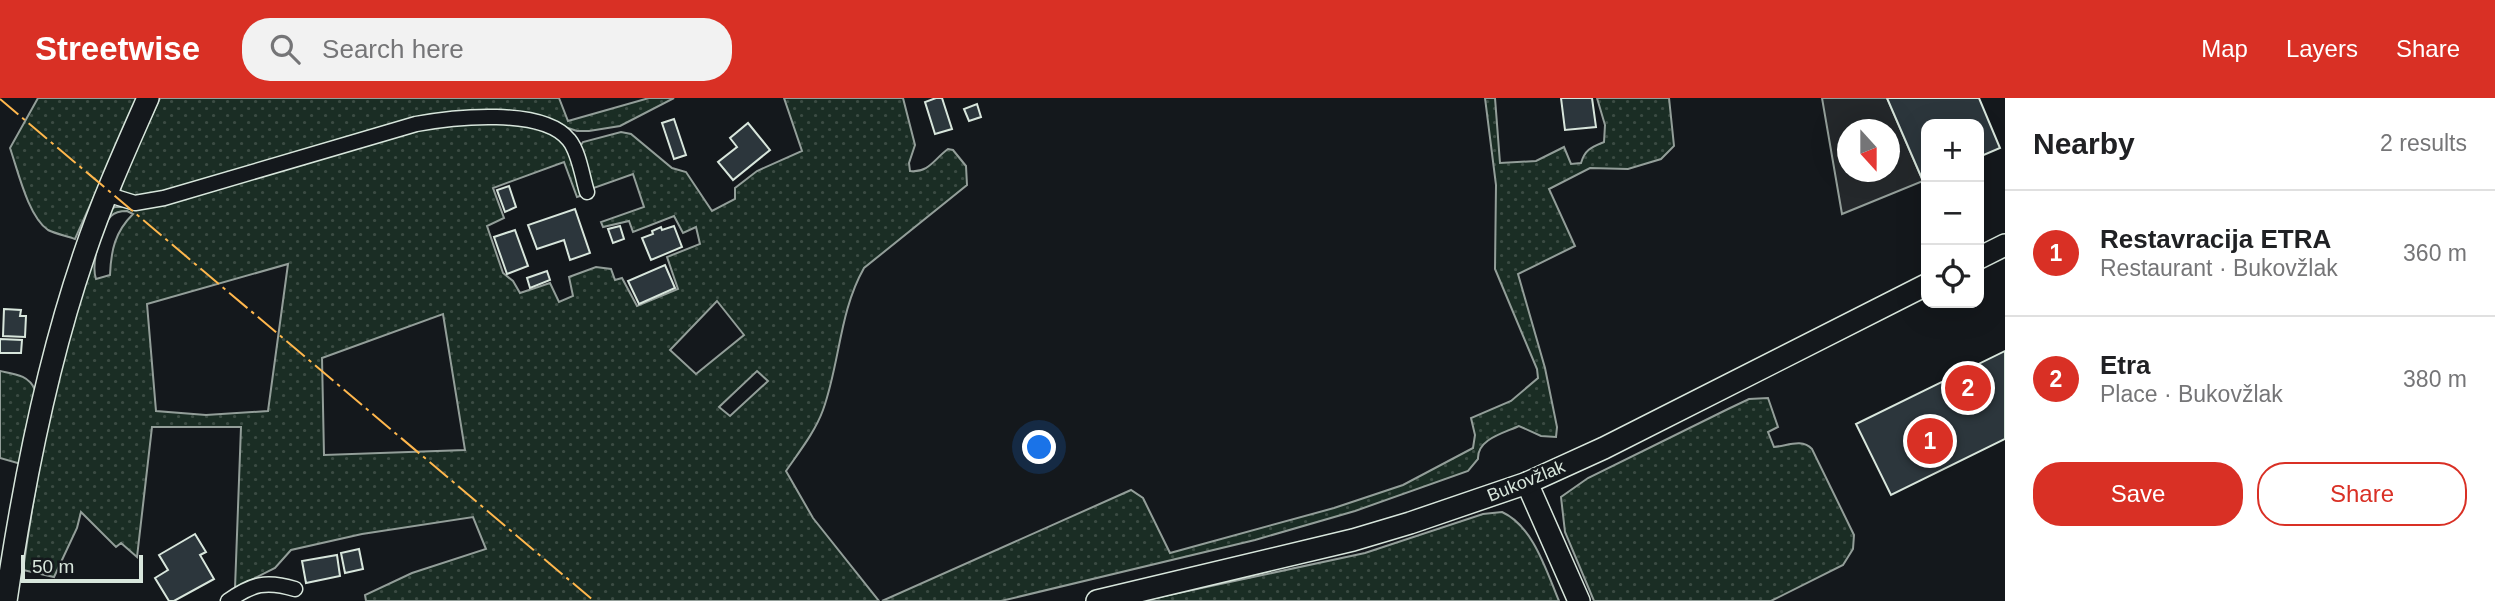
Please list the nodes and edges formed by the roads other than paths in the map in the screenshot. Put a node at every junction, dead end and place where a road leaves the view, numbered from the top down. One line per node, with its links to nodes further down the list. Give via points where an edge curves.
1 (148, 98): 3 (main road)
2 (587, 192): 3 (street, via 567,137 539,122 502,117 445,118 416,124 164,198 135,203)
3 (106, 194): 9 (main road, via 68,307 49,383)
4 (2005, 245): 5 (main road)
5 (1984, 256)
6 (1921, 288): 7 (main road, Bukovžlak)
7 (1527, 482): 11 (main road, Bukovžlak, via 1353,540); 12 (main road)
8 (295, 589): 10 (street, via 263,583)
9 (5, 601)
10 (228, 601)
11 (1097, 601)
12 (1579, 601)

